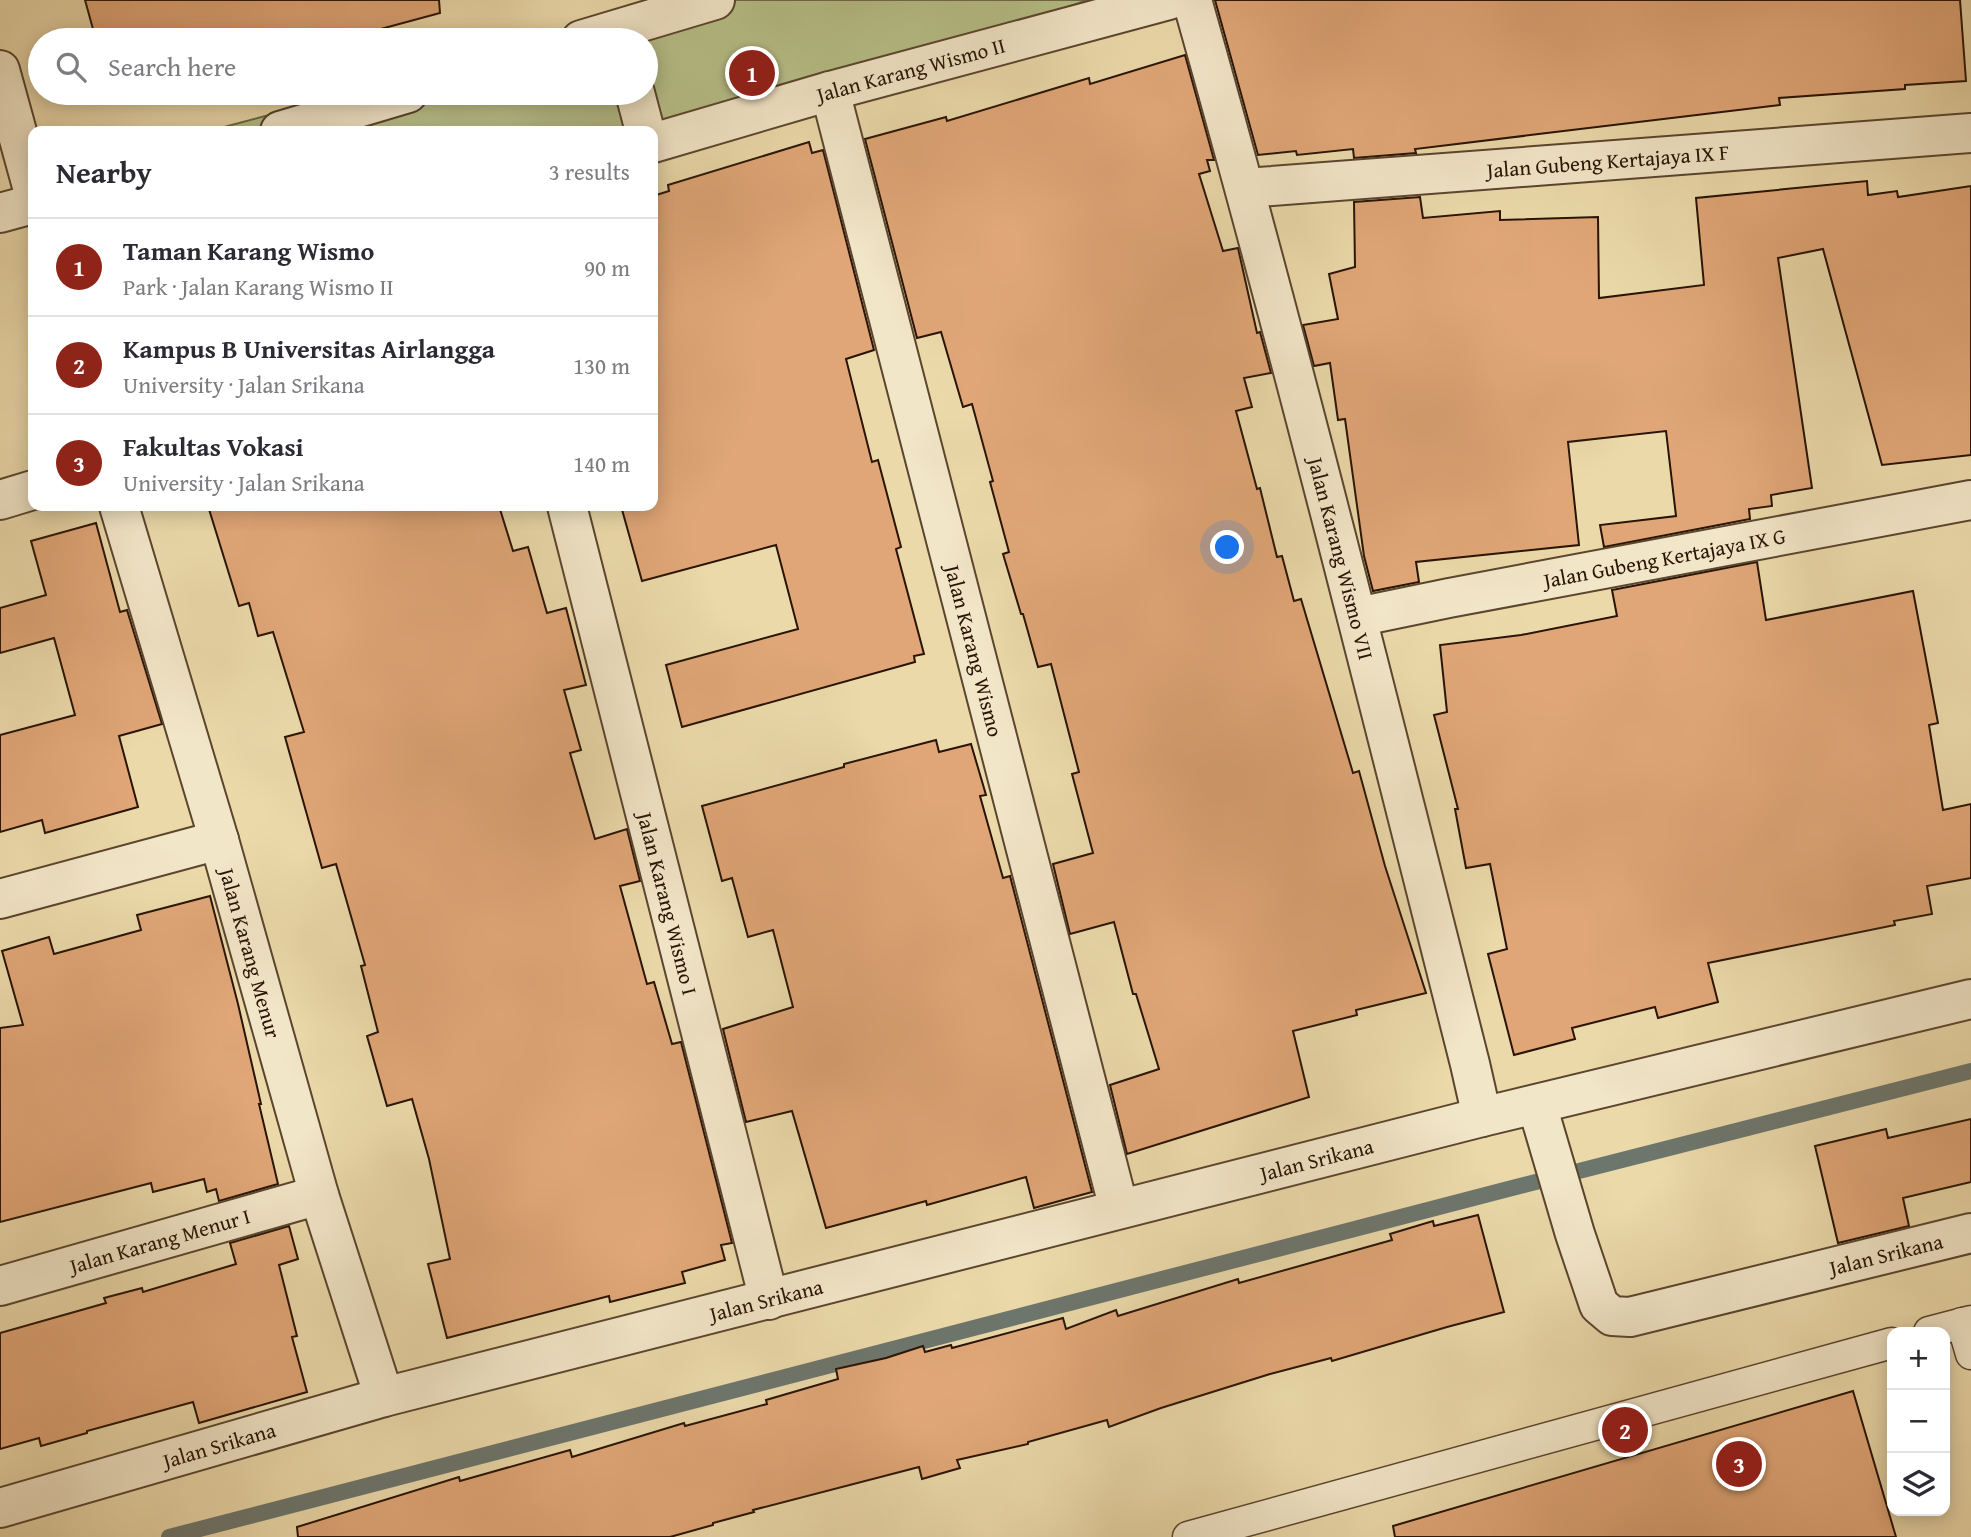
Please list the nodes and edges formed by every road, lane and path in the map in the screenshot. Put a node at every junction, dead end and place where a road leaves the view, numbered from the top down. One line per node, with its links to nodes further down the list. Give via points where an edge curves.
1 (715, 0): 4 (street)
2 (1169, 0): 6 (street, Jalan Karang Wismo II)
3 (1192, 0): 14 (street, Jalan Karang Wismo VII)
4 (638, 28)
5 (0, 70): 13 (street)
6 (830, 91): 12 (street, Jalan Karang Wismo II); 29 (street, Jalan Karang Wismo)
7 (368, 105): 9 (street)
8 (638, 105): 10 (street)
9 (297, 126)
10 (644, 126)
11 (1971, 133): 14 (street, Jalan Gubeng Kertajaya IX F)
12 (658, 142)
13 (28, 172)
14 (1245, 188): 22 (street, Jalan Karang Wismo VII)
15 (28, 205): 16 (street)
16 (0, 213)
17 (28, 492): 18 (street)
18 (0, 500)
19 (1971, 500): 22 (street, Jalan Gubeng Kertajaya IX G)
20 (121, 511): 23 (street, Jalan Karang Menur)
21 (569, 511): 32 (street, Jalan Karang Wismo I)
22 (1357, 617): 27 (street, Jalan Karang Wismo VII)
23 (219, 840): 24 (street); 28 (street, Jalan Karang Menur)
24 (0, 899)
25 (1971, 999): 26 (street, Jalan Srikana)
26 (1537, 1105): 27 (street, Jalan Srikana); 30 (street, Jalan Srikana, via 1599,1305 1612,1316 1630,1317)
27 (1482, 1117): 29 (street, Jalan Srikana)
28 (319, 1195): 31 (street, Jalan Karang Menur I); 37 (street, Jalan Karang Menur)
29 (1119, 1209): 32 (street, Jalan Srikana)
30 (1971, 1233)
31 (0, 1286)
32 (769, 1300): 37 (street, Jalan Srikana)
33 (1966, 1322): 34 (lane); 36 (lane)
34 (1948, 1327)
35 (1887, 1344): 39 (lane)
36 (1971, 1354)
37 (384, 1397): 38 (street, Jalan Srikana)
38 (0, 1508)
39 (1188, 1537)

